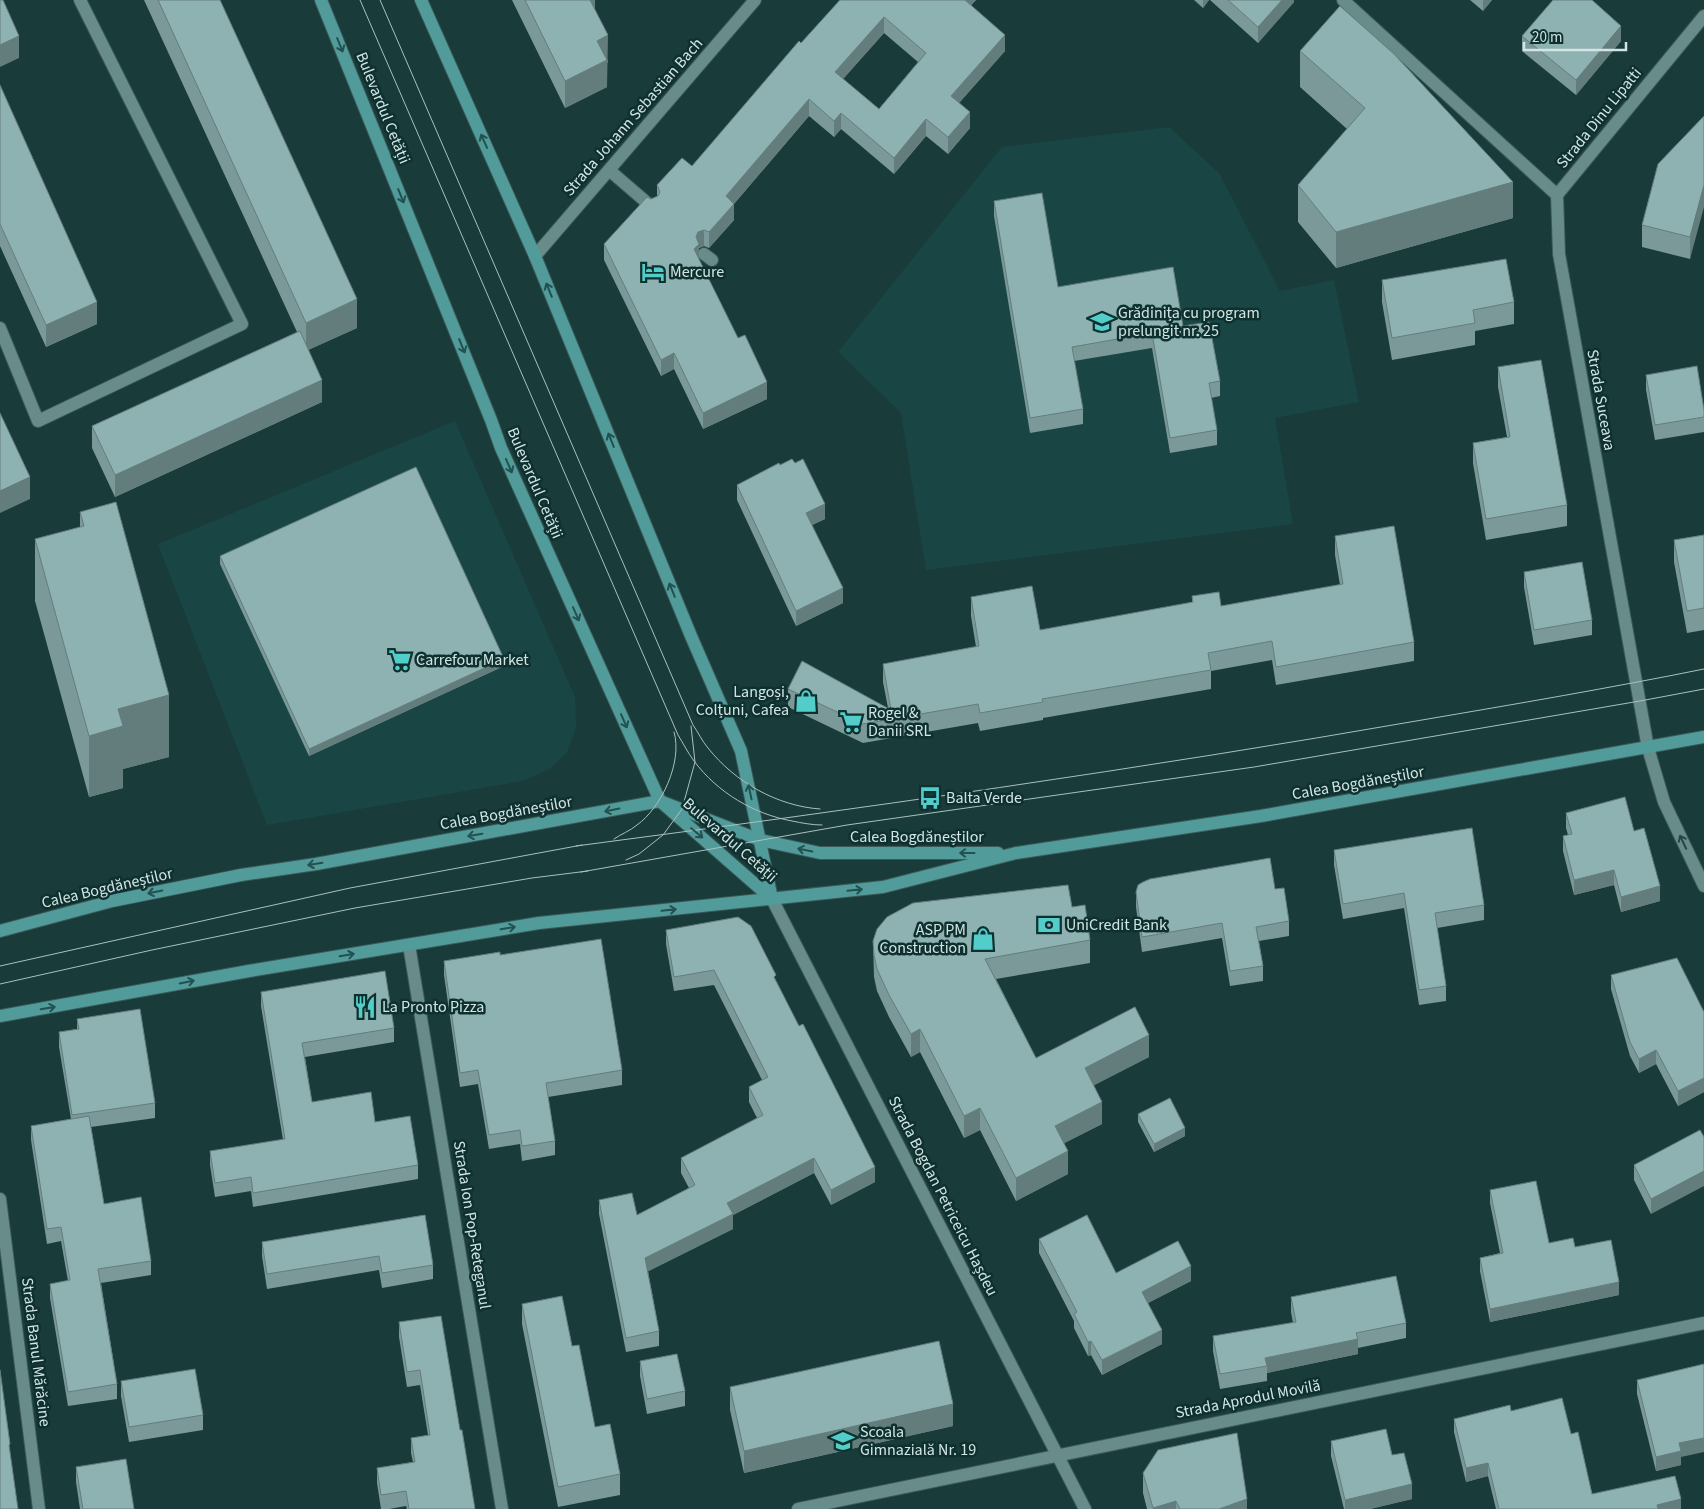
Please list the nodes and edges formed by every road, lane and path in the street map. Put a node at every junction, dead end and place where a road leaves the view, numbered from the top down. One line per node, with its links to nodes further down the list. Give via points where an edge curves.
1 (80, 0): 11 (street, via 242,324 38,421)
2 (321, 0): 14 (main road, Bulevardul Cetății, one-way to 14, via 492,420 500,448)
3 (421, 0): 10 (main road, Bulevardul Cetății, one-way to 3)
4 (755, 0): 7 (street, Strada Johann Sebastian Bach)
5 (1343, 0): 8 (street)
6 (1704, 16): 8 (street, Strada Dinu Lipatti)
7 (609, 170): 9 (street); 10 (street, Strada Johann Sebastian Bach)
8 (1557, 195): 13 (street, Strada Suceava, via 1559,254)
9 (652, 207)
10 (535, 256): 15 (main road, Bulevardul Cetății, one-way to 10, via 741,751)
11 (0, 328)
12 (1704, 737): 13 (main road, Calea Bogdăneștilor)
13 (1648, 748): 16 (main road, Calea Bogdăneștilor, via 1261,816); 17 (street, Strada Suceava, one-way to 13, via 1664,802)
14 (660, 801): 15 (main road, Calea Bogdăneștilor); 18 (main road, Bulevardul Cetății, one-way to 18); 19 (main road, Calea Bogdăneștilor, one-way to 19, via 240,875 112,901)
15 (760, 840): 16 (main road, Calea Bogdăneștilor, one-way to 15, via 820,853); 18 (main road, Bulevardul Cetății)
16 (1016, 853): 18 (main road, Calea Bogdăneștilor, one-way to 16, via 883,887)
17 (1704, 886)
18 (772, 899): 20 (main road, Calea Bogdăneștilor, one-way to 18, via 539,923); 24 (street, Strada Bogdan Petriceicu Hașdeu)
19 (0, 931)
20 (409, 946): 21 (main road, Calea Bogdăneștilor, one-way to 20); 26 (street, Strada Ion Pop-Reteganul)
21 (0, 1016)
22 (0, 1199): 25 (street, Strada Banul Mărăcine)
23 (1704, 1323): 24 (street, Strada Aprodul Movilă)
24 (1057, 1456): 27 (street, Strada Aprodul Movilă); 28 (street, Strada Bogdan Petriceicu Hașdeu)
25 (39, 1509)
26 (502, 1509)
27 (798, 1509)
28 (1085, 1509)

